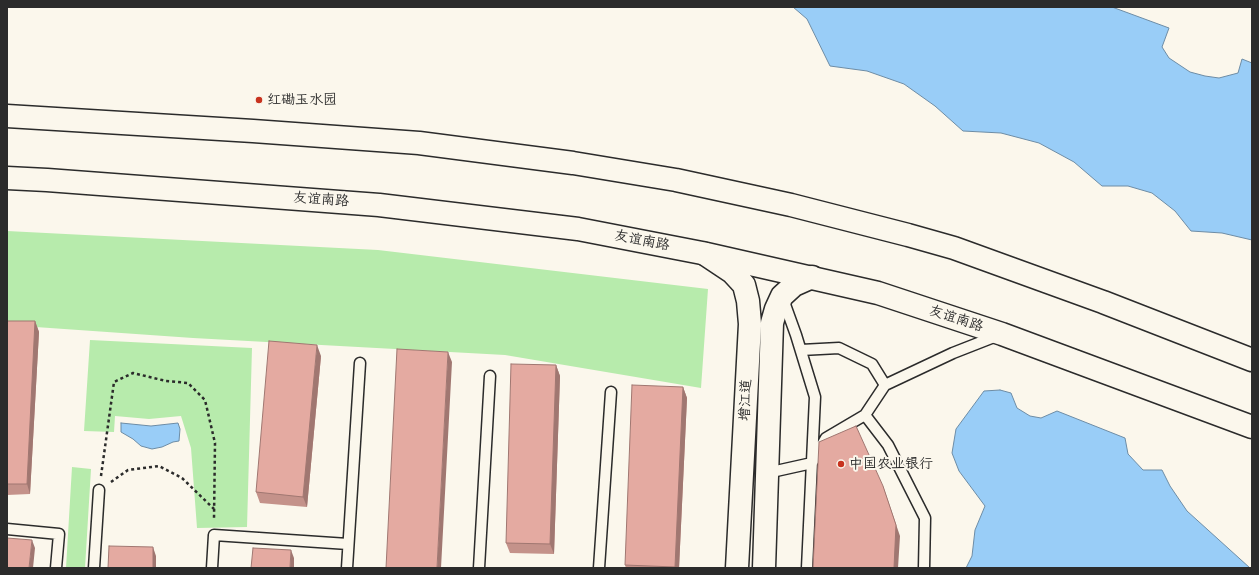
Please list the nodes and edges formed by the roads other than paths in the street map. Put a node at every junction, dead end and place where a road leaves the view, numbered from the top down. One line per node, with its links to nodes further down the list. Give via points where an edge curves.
1 (7, 116): 8 (main road, via 420,143 573,163 676,180 791,205 954,248)
2 (7, 178): 3 (main road, 友谊南路, via 379,205 578,229)
3 (702, 253): 4 (main road, 友谊南路); 26 (main road, 增江道, via 736,276 744,285 748,301 750,324)
4 (812, 277): 5 (main road, 增江道, via 794,285); 6 (main road, 友谊南路, via 878,293)
5 (782, 296): 7 (lane); 16 (main road, 增江道, via 772,323)
6 (1002, 334): 11 (lane, via 953,353); 14 (main road, 友谊南路)
7 (801, 350): 11 (lane, via 839,348 872,364); 15 (lane, via 815,397)
8 (1252, 360)
9 (360, 363): 19 (lane)
10 (490, 376): 24 (lane)
11 (885, 385): 13 (lane)
12 (611, 392): 25 (lane)
13 (865, 415): 15 (lane, via 826,438); 29 (lane, via 888,445 925,518)
14 (1252, 427)
15 (812, 462): 16 (lane); 28 (lane)
16 (767, 473): 27 (main road, 增江道)
17 (99, 490): 21 (lane)
18 (7, 529): 20 (lane, via 59,534)
19 (348, 544): 22 (lane, via 214,535); 23 (lane)
20 (56, 568)
21 (94, 568)
22 (212, 568)
23 (347, 568)
24 (479, 568)
25 (600, 568)
26 (737, 568)
27 (764, 568)
28 (808, 568)
29 (924, 568)

